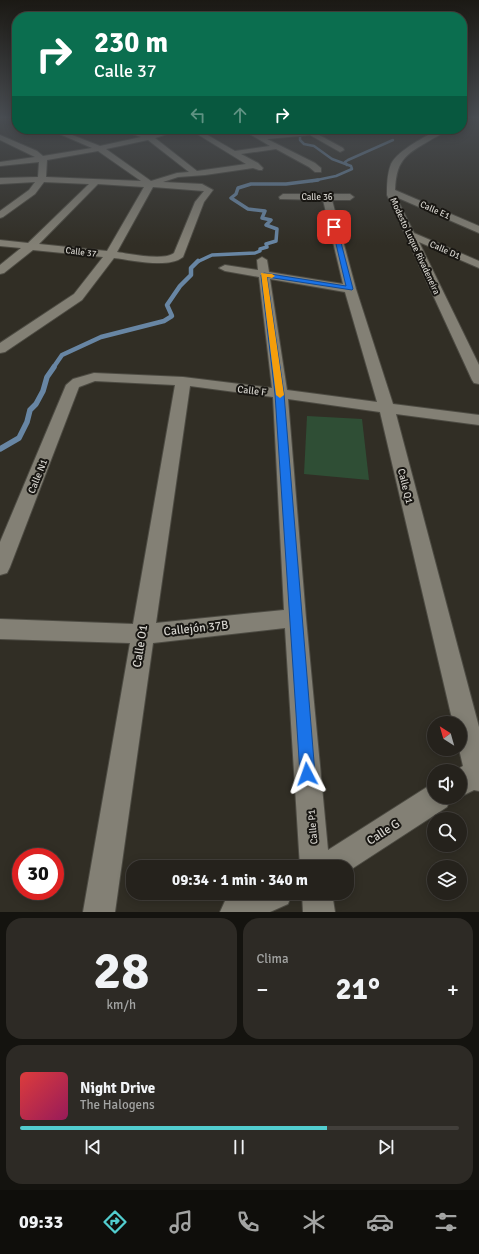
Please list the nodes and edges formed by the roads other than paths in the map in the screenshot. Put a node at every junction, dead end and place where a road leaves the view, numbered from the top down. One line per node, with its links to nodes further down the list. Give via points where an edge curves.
1 (42, 160): 11 (street)
2 (36, 161): 8 (street)
3 (119, 161): 14 (street)
4 (179, 161): 10 (street)
5 (246, 161): 10 (street, via 258,168)
6 (303, 161): 9 (street)
7 (398, 161): 15 (street, Modesto Luque Rivadeneira, via 392,173)
8 (0, 164)
9 (318, 170)
10 (194, 172): 14 (street)
11 (42, 179): 12 (street); 13 (street); 19 (street, via 32,192)
12 (0, 181)
13 (96, 182): 14 (street); 23 (street)
14 (150, 184): 24 (street); 24 (street, Calle 37, via 202,186 208,190 200,202 179,255 162,260)
15 (391, 191): 20 (street, Calle E1); 21 (street, Modesto Luque Rivadeneira)
16 (283, 197): 17 (street, Calle 36)
17 (327, 197): 18 (street, Calle 36); 29 (street, Calle Q1)
18 (350, 197)
19 (0, 215)
20 (479, 230)
21 (411, 235): 25 (street, Calle D1); 31 (street, Modesto Luque Rivadeneira)
22 (0, 243): 23 (street, Calle 37)
23 (31, 246): 24 (street, Calle 37); 28 (street)
24 (110, 256): 30 (street, via 78,297)
25 (479, 265)
26 (263, 267): 27 (street); 29 (street); 34 (street, Calle P1)
27 (225, 268)
28 (0, 271)
29 (350, 289): 35 (street, Calle Q1)
30 (0, 349)
31 (479, 380)
32 (183, 381): 33 (street, Calle F, via 94,377); 34 (street, Calle F); 40 (street, Calle O1)
33 (73, 385): 37 (street, Calle N1)
34 (280, 394): 35 (street, Calle F); 38 (street, Calle P1)
35 (387, 408): 36 (street, Calle F); 41 (street, Calle Q1)
36 (479, 420)
37 (0, 567)
38 (295, 618): 40 (street, Callejón 37B); 43 (street, Calle P1)
39 (0, 629): 40 (street, Callejón 37B)
40 (142, 634): 47 (street, Calle O1)
41 (474, 776)
42 (427, 803): 44 (street, Calle G)
43 (314, 860)
44 (339, 860)
45 (262, 900): 48 (street)
46 (318, 900): 49 (street)
47 (99, 912)
48 (236, 912)
49 (319, 912)

